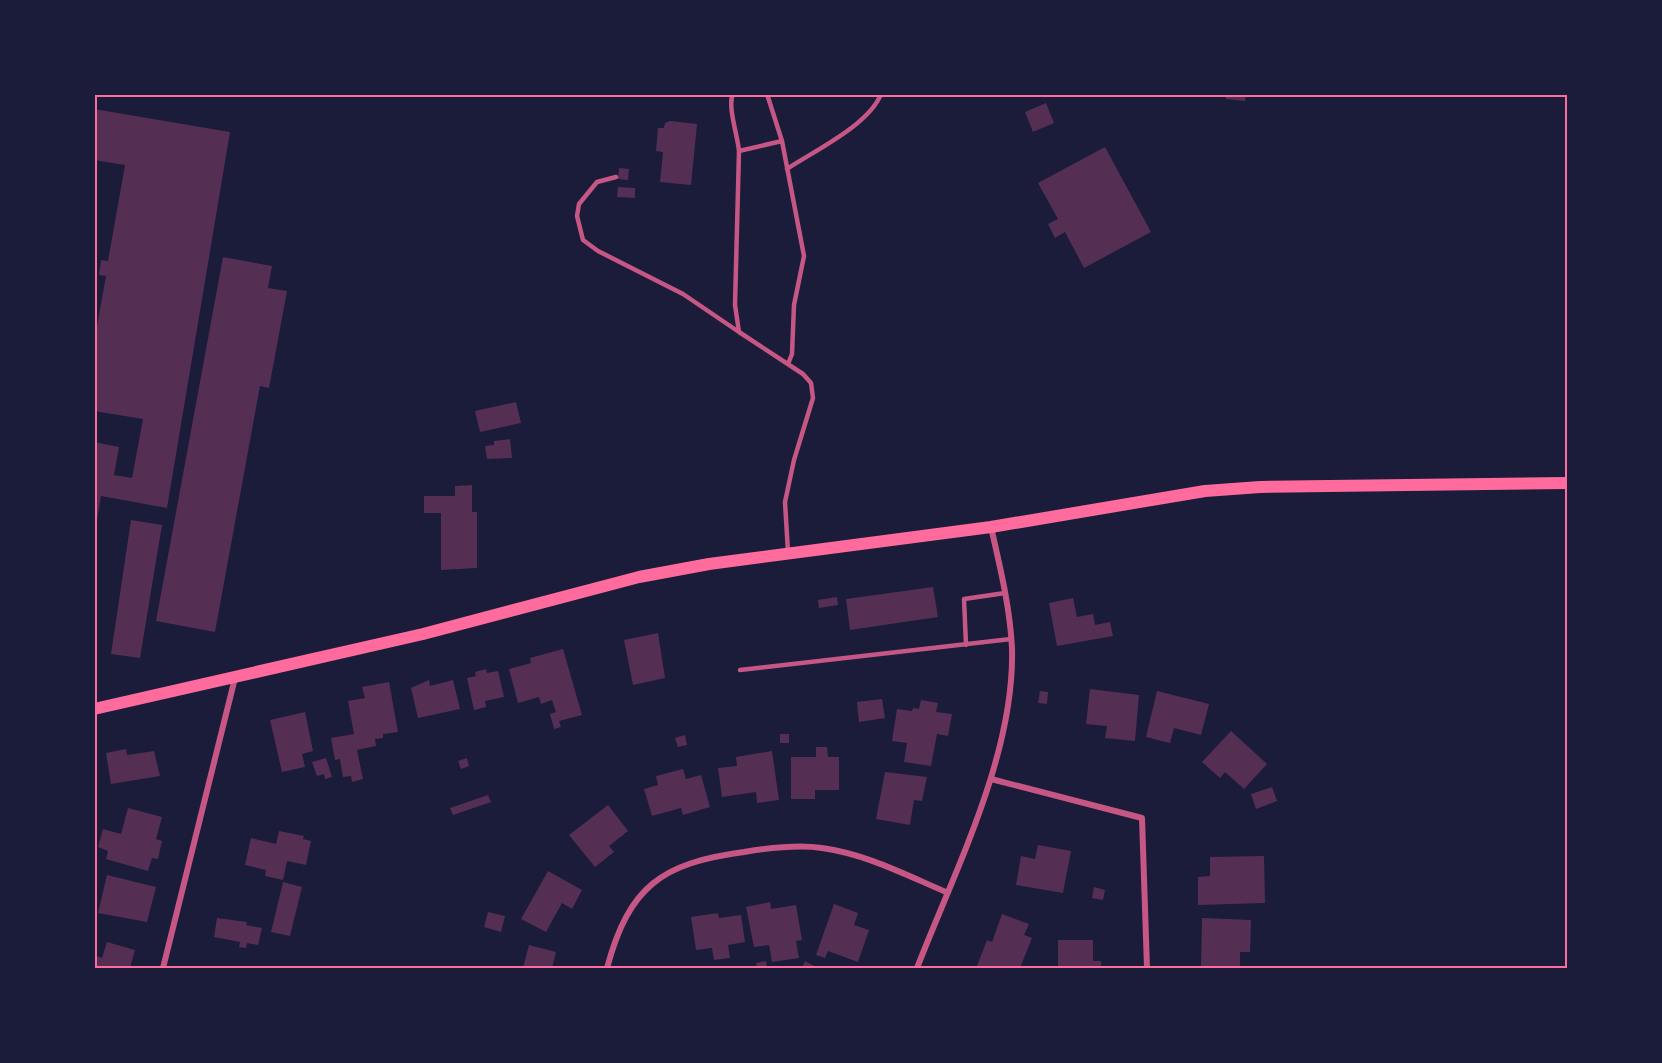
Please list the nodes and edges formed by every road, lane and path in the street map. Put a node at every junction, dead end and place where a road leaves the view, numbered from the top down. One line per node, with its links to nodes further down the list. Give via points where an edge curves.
1 (733, 94): 5 (lane, via 730,106)
2 (767, 94): 4 (lane)
3 (881, 94): 6 (lane, via 874,108 849,129)
4 (782, 141): 5 (lane); 6 (lane)
5 (740, 151): 8 (lane, via 735,306)
6 (788, 169): 9 (lane, via 804,256)
7 (616, 177): 8 (lane, via 597,183 579,204 577,216 583,240 683,294)
8 (739, 332): 9 (lane)
9 (788, 364): 12 (lane, via 811,383 813,398 794,459 786,502)
10 (1568, 483): 11 (main road, via 1205,491)
11 (991, 527): 12 (main road); 13 (street)
12 (789, 555): 17 (main road, via 639,577 434,632)
13 (1005, 593): 14 (street); 15 (lane, via 964,599)
14 (1011, 639): 15 (lane); 19 (street, via 1006,724)
15 (966, 645): 16 (lane)
16 (740, 670)
17 (235, 678): 18 (main road); 21 (street)
18 (94, 709)
19 (991, 779): 20 (street); 24 (street, via 1142,818)
20 (946, 892): 22 (street, via 865,858 821,848 706,857 680,866 642,894 616,934); 23 (street)
21 (163, 969)
22 (607, 969)
23 (917, 969)
24 (1147, 969)

